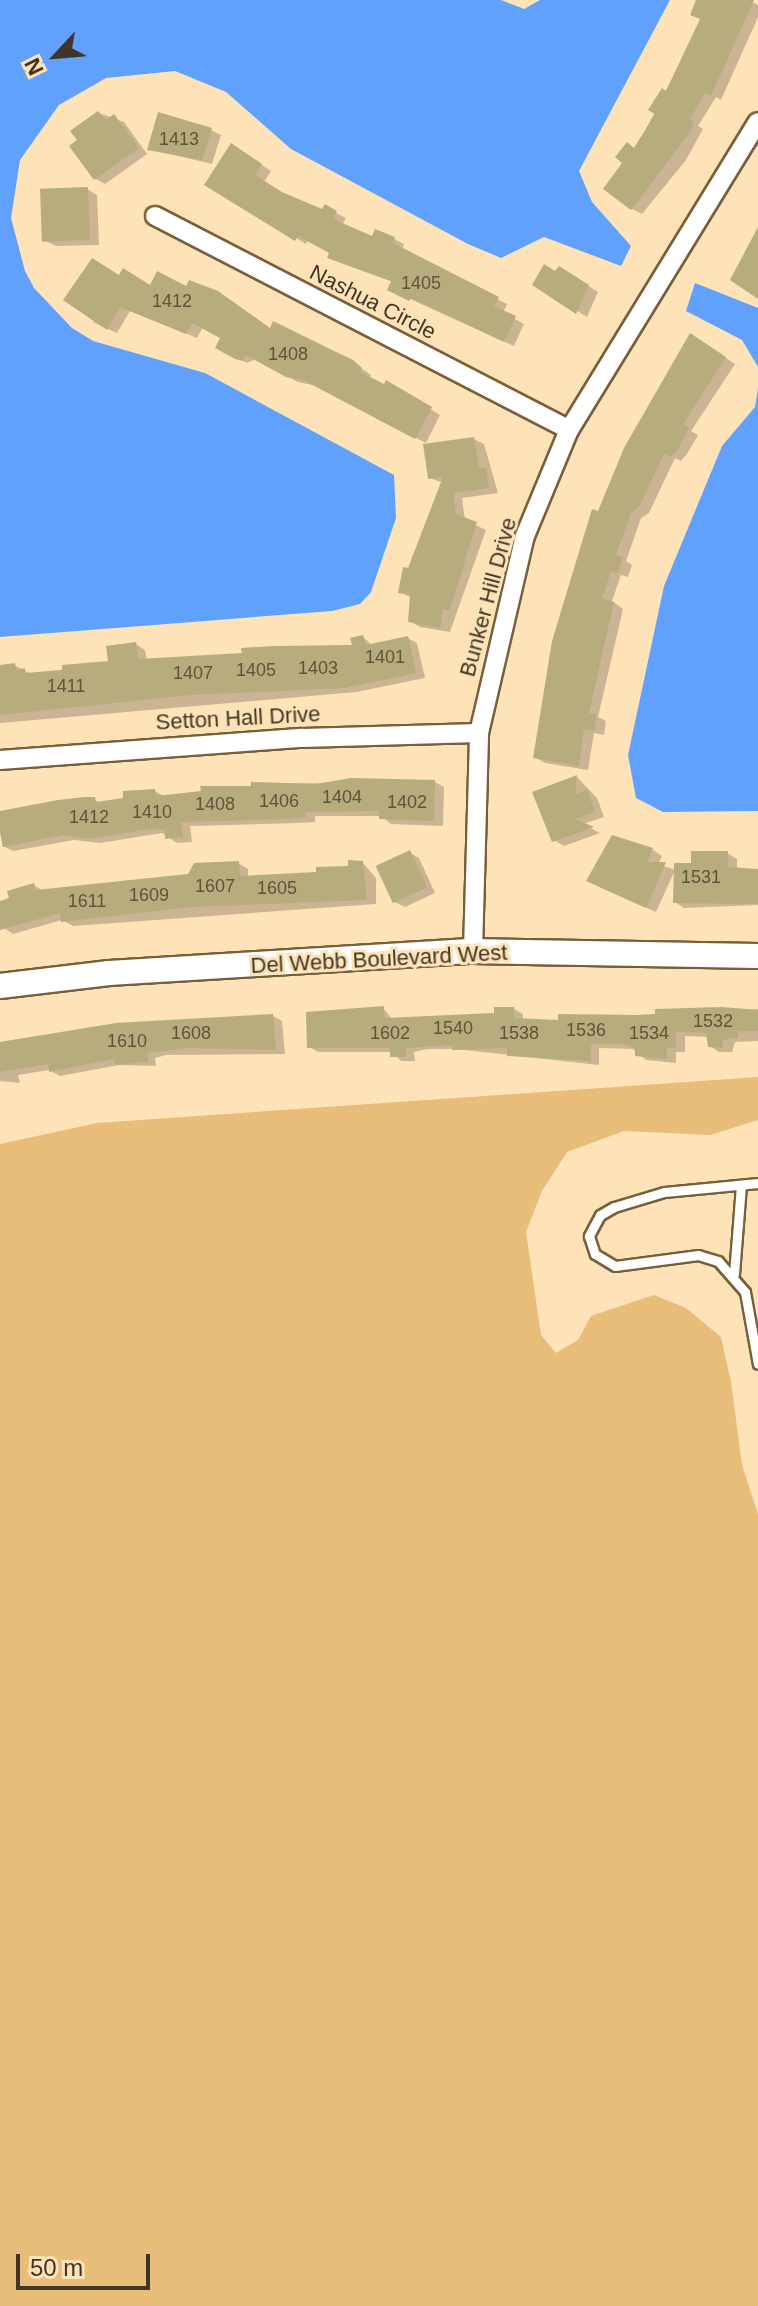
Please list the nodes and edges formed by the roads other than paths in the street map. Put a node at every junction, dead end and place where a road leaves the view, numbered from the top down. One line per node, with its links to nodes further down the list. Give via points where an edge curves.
1 (758, 122): 3 (street, Bunker Hill Drive)
2 (155, 216): 3 (street, Nashua Circle)
3 (569, 430): 4 (street, Bunker Hill Drive, via 525,536)
4 (479, 733): 5 (street, Setton Hall Drive, via 302,738); 6 (street, Bunker Hill Drive)
5 (0, 760)
6 (473, 951): 7 (street, Del Webb Boulevard West); 8 (street, Del Webb Boulevard West, via 109,973)
7 (758, 956)
8 (0, 986)
9 (758, 1183): 10 (lane)
10 (741, 1185): 11 (lane); 11 (lane, via 664,1192 614,1207 600,1215 589,1236 595,1254 607,1265 698,1255 718,1261)
11 (734, 1274): 12 (lane, via 745,1292)
12 (758, 1364)

